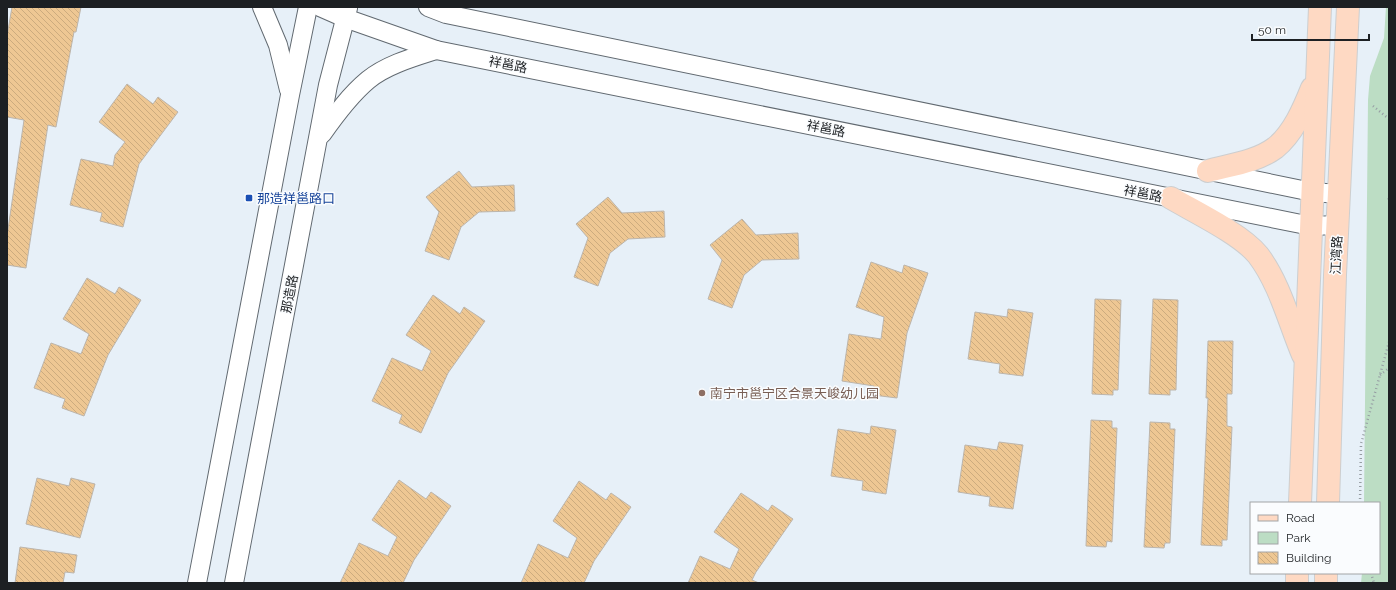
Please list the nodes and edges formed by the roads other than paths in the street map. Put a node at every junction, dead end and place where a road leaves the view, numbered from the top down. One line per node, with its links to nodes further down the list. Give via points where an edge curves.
1 (262, 7): 11 (street, via 278,45)
2 (308, 7): 11 (street)
3 (320, 7): 8 (street, 祥邕路)
4 (428, 7): 7 (street)
5 (1320, 7): 10 (main road, 江湾路)
6 (1348, 7): 15 (main road, 江湾路)
7 (442, 10): 13 (street)
8 (346, 13): 9 (street, 祥邕路); 12 (street, 那造路)
9 (436, 50): 12 (street, via 405,60 369,79 341,107); 16 (street, 祥邕路)
10 (1317, 76): 13 (main road, via 1289,133 1275,148 1247,162); 14 (main road, 江湾路)
11 (290, 94): 22 (street)
12 (318, 139): 23 (street, 那造路)
13 (1208, 170): 14 (street)
14 (1312, 192): 15 (street); 18 (main road, 江湾路)
15 (1339, 194): 17 (main road, 江湾路)
16 (1171, 198): 18 (street, 祥邕路); 19 (main road, via 1229,231 1257,254 1280,292)
17 (1337, 225): 18 (street, 祥邕路); 21 (main road, 江湾路)
18 (1311, 226): 19 (main road, 江湾路)
19 (1305, 361): 20 (main road, 江湾路)
20 (1300, 502)
21 (1328, 502)
22 (197, 583)
23 (234, 583)

